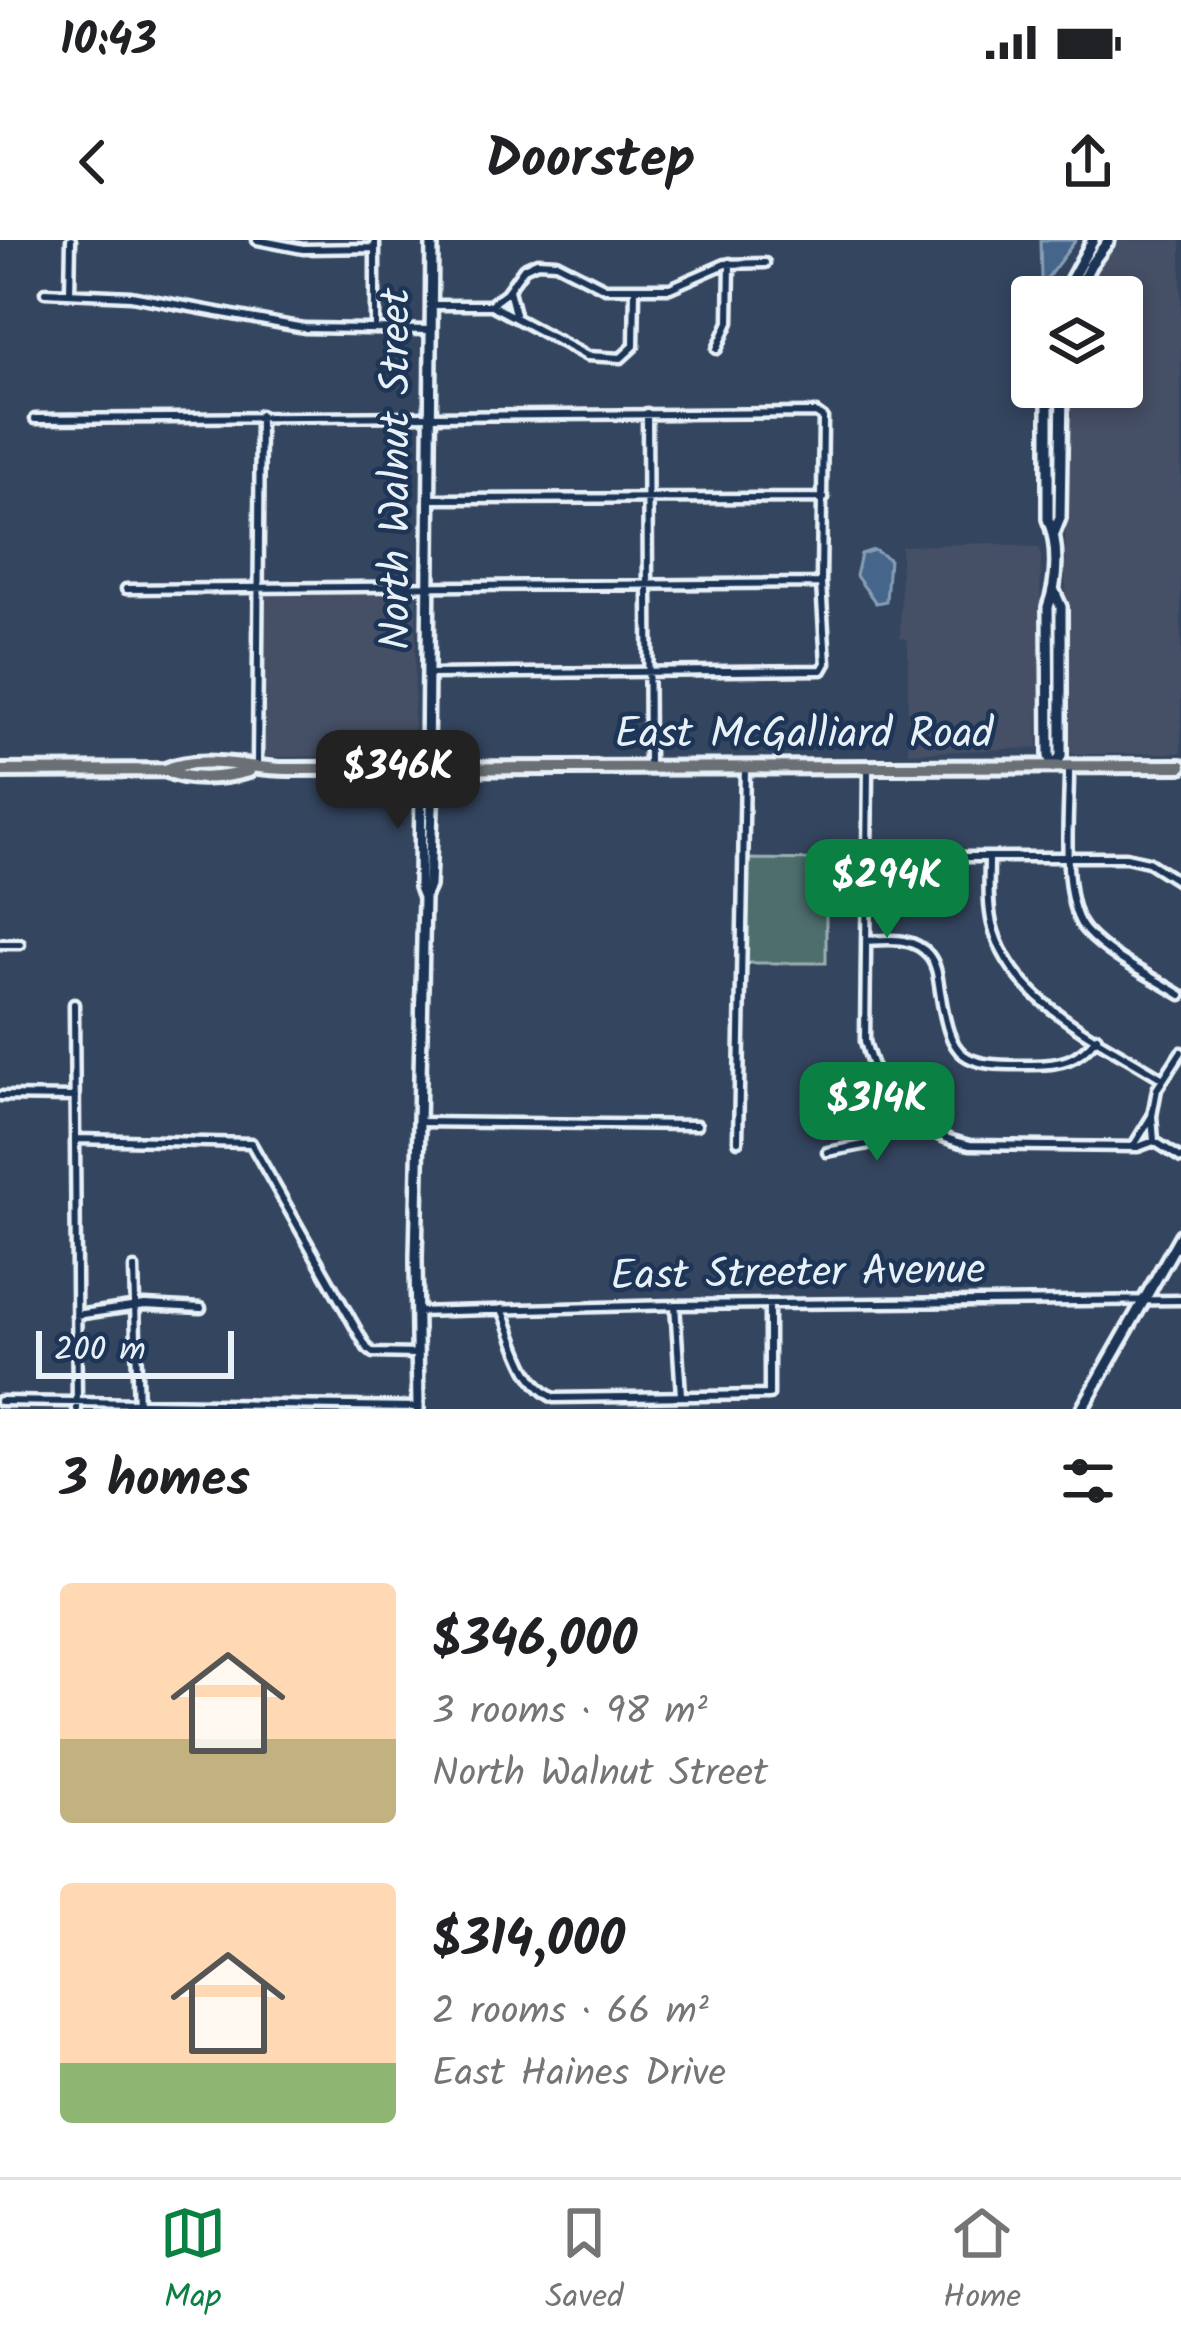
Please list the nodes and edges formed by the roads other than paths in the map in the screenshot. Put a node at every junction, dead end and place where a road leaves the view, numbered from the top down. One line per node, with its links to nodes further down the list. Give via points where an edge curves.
1 (70, 240): 14 (street)
2 (257, 240): 6 (street, via 303,249)
3 (431, 240): 15 (main road, North Walnut Street)
4 (1093, 240): 9 (main road)
5 (1109, 240): 10 (main road)
6 (375, 244): 18 (street)
7 (730, 263): 8 (street); 11 (street, via 674,287); 20 (street, via 729,322)
8 (765, 263)
9 (1073, 276)
10 (1084, 276)
11 (635, 288): 12 (street, via 601,288 545,262 524,268); 17 (street, via 634,346 621,358 587,356)
12 (509, 290): 16 (street); 17 (street)
13 (45, 292): 14 (street)
14 (70, 293): 18 (street, via 131,296 266,324)
15 (431, 305): 16 (street); 19 (main road, North Walnut Street)
16 (490, 305): 17 (street)
17 (515, 314)
18 (375, 329): 19 (street)
19 (431, 330): 24 (main road, North Walnut Street)
20 (718, 349)
21 (1048, 408): 30 (main road)
22 (1062, 408): 30 (main road)
23 (647, 413): 24 (street); 27 (street); 28 (street, via 821,416)
24 (430, 414): 25 (street); 29 (main road, North Walnut Street)
25 (260, 416): 26 (street); 34 (street)
26 (35, 419)
27 (646, 498): 28 (street); 29 (street); 33 (street)
28 (824, 498): 31 (street)
29 (430, 499): 32 (main road, North Walnut Street)
30 (1054, 533): 39 (main road, via 1061,756)
31 (821, 583): 33 (street); 36 (street, via 822,670)
32 (430, 584): 33 (street); 34 (street); 37 (main road, North Walnut Street)
33 (647, 585): 36 (street)
34 (257, 586): 35 (street); 44 (street)
35 (126, 589)
36 (649, 671): 37 (street); 41 (street)
37 (430, 674): 45 (main road, North Walnut Street)
38 (1181, 766): 40 (main road, East McGalliard Road)
39 (1053, 767): 40 (main road, East McGalliard Road); 43 (main road, East McGalliard Road)
40 (1069, 767): 47 (street)
41 (649, 768): 42 (main road, East McGalliard Road); 45 (main road, East McGalliard Road)
42 (745, 768): 43 (main road, East McGalliard Road); 67 (street)
43 (868, 768): 49 (street)
44 (257, 769): 45 (main road, East McGalliard Road); 46 (main road, East McGalliard Road, via 228,776)
45 (427, 770): 64 (main road, North Walnut Street, via 433,783)
46 (0, 771)
47 (1070, 856): 50 (street); 51 (street, via 1137,860); 55 (street, via 1071,905 1084,929)
48 (831, 857): 49 (street)
49 (867, 858): 50 (street); 52 (street)
50 (989, 858): 57 (street, via 993,926 1014,973)
51 (1181, 883)
52 (866, 941): 57 (street, via 905,941 927,952 949,1039 972,1063 1062,1064); 63 (street, via 866,1041 877,1077)
53 (0, 944): 54 (street)
54 (20, 944)
55 (1181, 995)
56 (74, 1004): 61 (street)
57 (1097, 1037): 59 (street)
58 (1181, 1052): 59 (street)
59 (1163, 1079): 62 (street)
60 (0, 1096): 61 (street)
61 (75, 1097): 66 (street)
62 (1152, 1116): 68 (street); 69 (street)
63 (904, 1117): 69 (street, via 970,1145); 70 (street, via 869,1144)
64 (418, 1122): 65 (street); 81 (main road, North Walnut Street)
65 (698, 1125)
66 (76, 1139): 82 (street); 83 (street, via 251,1143 367,1348)
67 (738, 1141)
68 (1154, 1141): 69 (street); 71 (street)
69 (1133, 1147)
70 (827, 1151)
71 (1181, 1158)
72 (1181, 1235): 75 (main road)
73 (134, 1268): 78 (street)
74 (1181, 1300): 75 (street, East Streeter Avenue)
75 (1144, 1301): 76 (street, East Streeter Avenue); 91 (main road)
76 (769, 1304): 77 (street, East Streeter Avenue); 84 (street, via 769,1395)
77 (675, 1305): 80 (street, East Streeter Avenue); 84 (street)
78 (135, 1306): 79 (street); 82 (street); 87 (street)
79 (201, 1308)
80 (502, 1309): 81 (street, East Streeter Avenue); 84 (street, via 533,1381 551,1397)
81 (416, 1312): 83 (main road, North Walnut Street)
82 (76, 1315): 86 (street)
83 (417, 1354): 90 (main road, North Walnut Street)
84 (681, 1396)
85 (0, 1401): 86 (street)
86 (77, 1406): 87 (street)
87 (138, 1407): 88 (street)
88 (232, 1407): 89 (street)
89 (325, 1407): 90 (street)
90 (418, 1408)
91 (1082, 1409)

